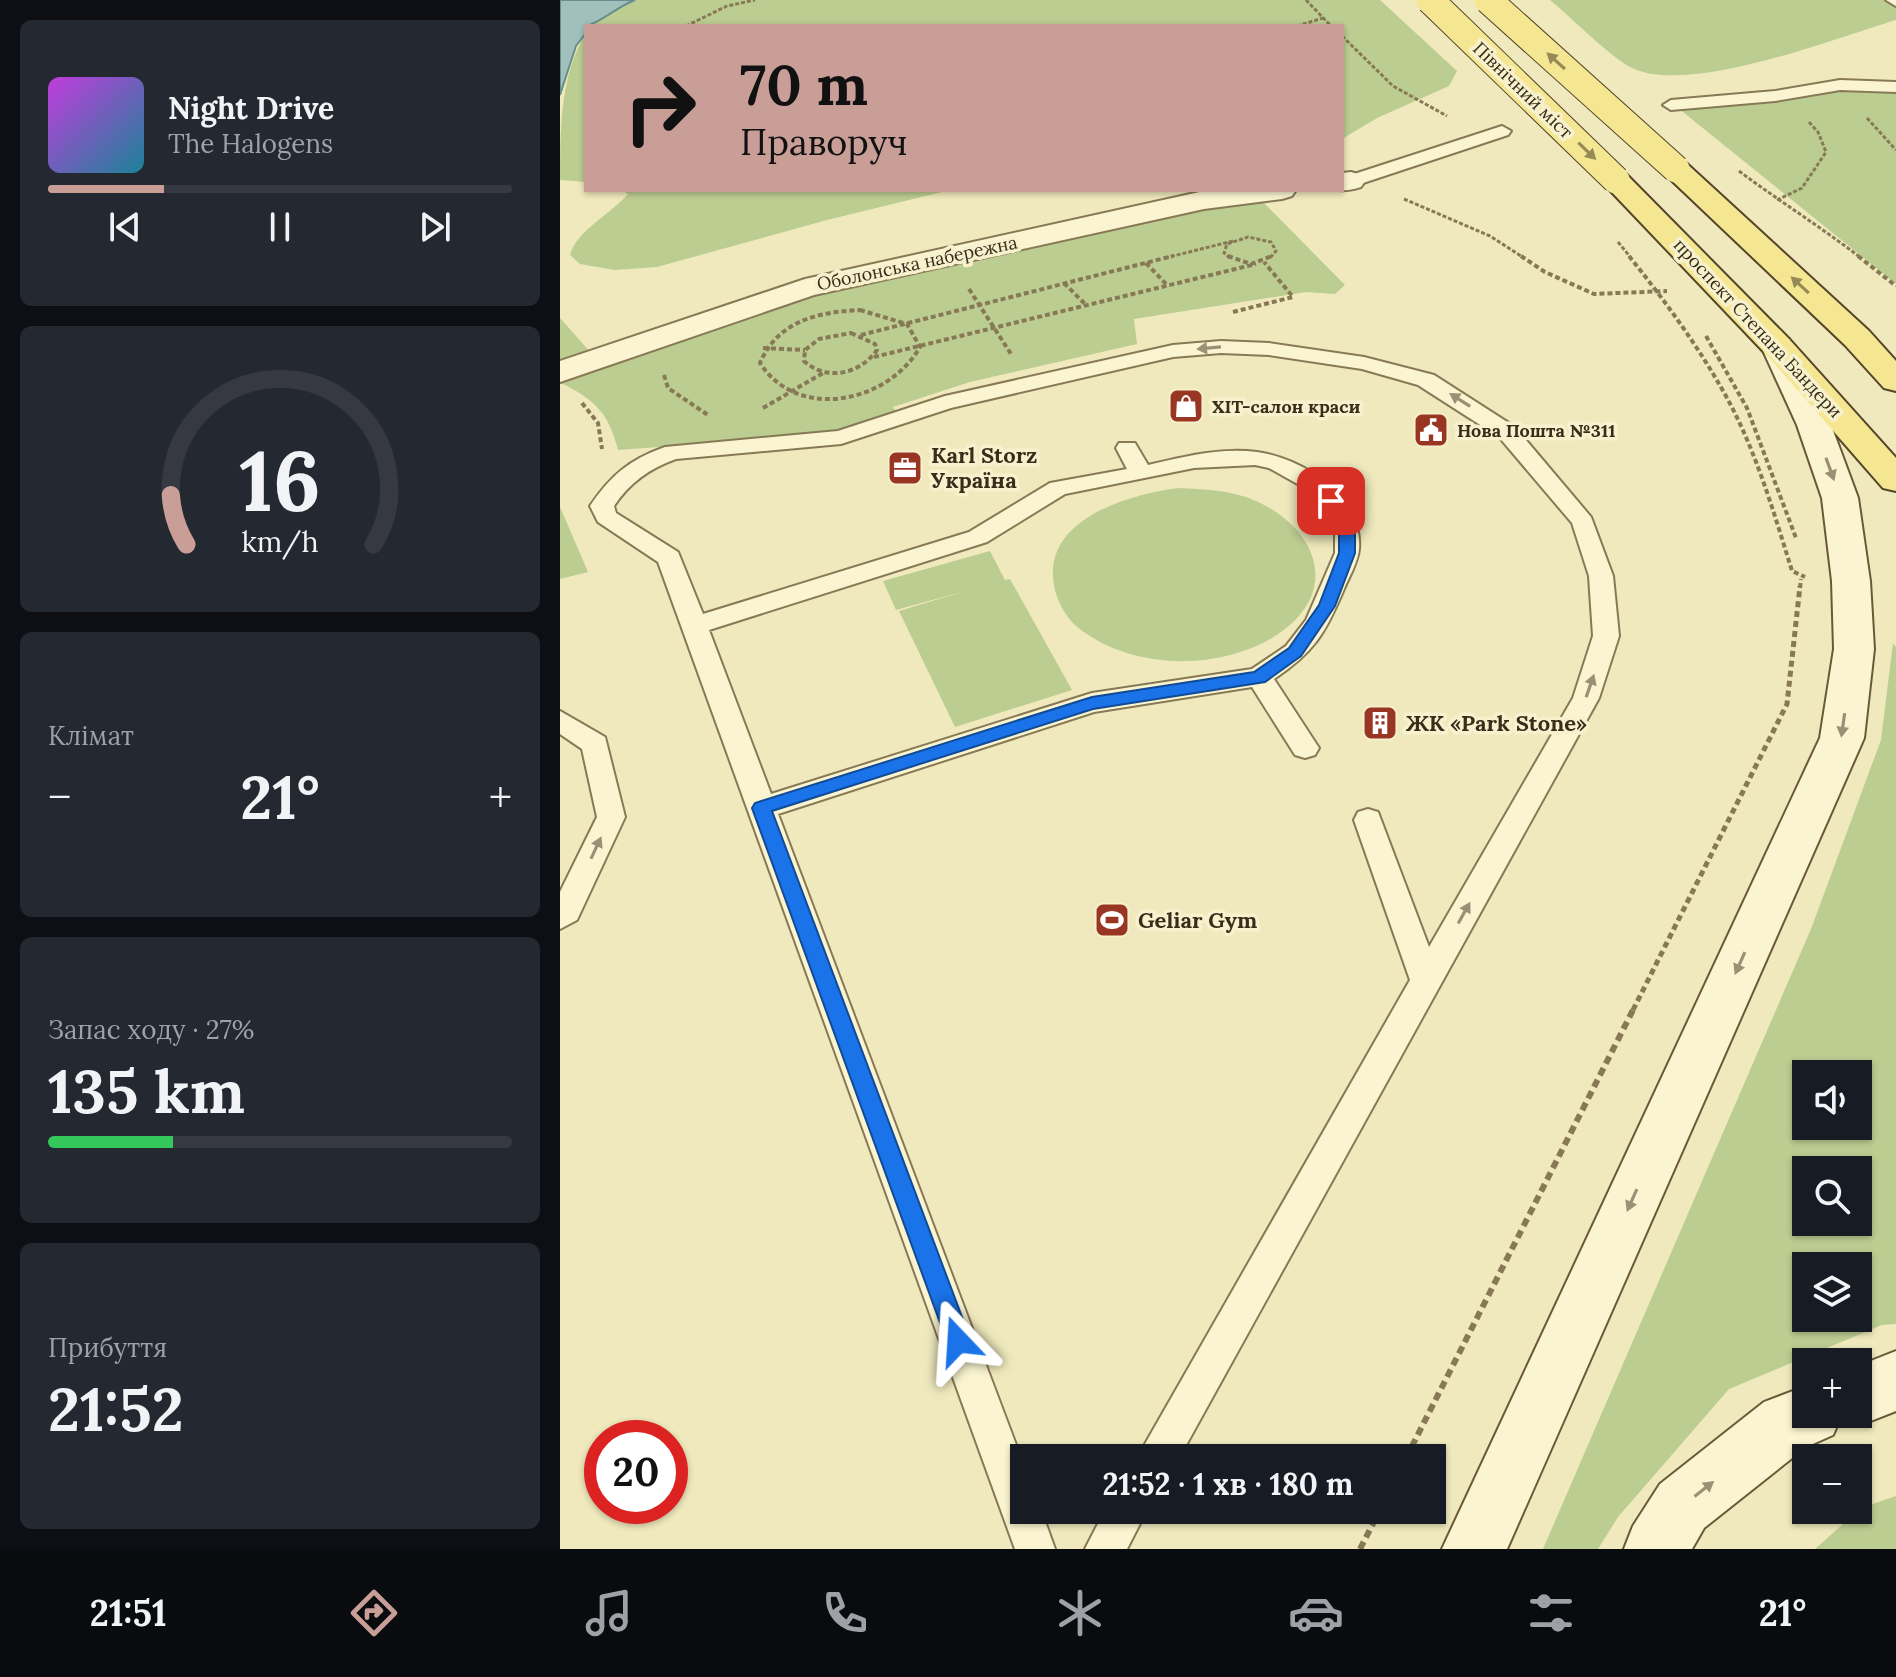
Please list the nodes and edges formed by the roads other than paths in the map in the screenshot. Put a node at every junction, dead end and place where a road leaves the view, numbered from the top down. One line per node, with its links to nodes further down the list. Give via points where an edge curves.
1 (1430, 0): 6 (main road, Північний міст, one-way to 6, bridge)
2 (1488, 0): 9 (main road, Північний міст, one-way to 2, bridge)
3 (1896, 87): 4 (lane, via 1840,85)
4 (1671, 105)
5 (1502, 131): 7 (lane)
6 (1616, 180): 10 (main road, проспект Степана Бандери)
7 (1346, 182)
8 (1266, 192): 13 (main road, Оболонська набережна, via 1204,200 805,288)
9 (1857, 338): 11 (main road); 12 (main road)
10 (1777, 346): 18 (main road, проспект Степана Бандери); 34 (main road, one-way to 34, via 1840,498 1854,649 1842,738)
11 (1896, 365)
12 (1896, 381)
13 (568, 385)
14 (992, 393): 15 (lane); 19 (lane, via 841,437 673,452 618,482 602,506 606,517 669,558); 26 (lane, one-way to 14, via 1586,698 1606,636 1601,576 1583,522 1507,432 1426,380 1364,363 1221,347 1173,351 1094,377)
15 (1009, 412)
16 (1127, 448): 17 (lane)
17 (1141, 474): 19 (lane, via 1054,480 978,537); 20 (lane, via 1194,461 1255,458 1277,463 1318,486 1340,516 1347,553 1326,606 1295,652)
18 (1896, 480)
19 (694, 626): 23 (lane)
20 (1259, 677): 22 (lane); 23 (lane, via 1092,703)
21 (560, 721): 25 (lane, one-way to 21, via 611,817 595,744)
22 (1305, 748)
23 (762, 808): 32 (lane)
24 (1368, 820): 26 (lane)
25 (560, 917)
26 (1426, 981): 30 (lane)
27 (1896, 1381): 28 (main road)
28 (1872, 1390)
29 (1792, 1422): 35 (main road, one-way to 29, via 1682,1506)
30 (1165, 1444)
31 (1119, 1524): 33 (lane)
32 (1035, 1549)
33 (1105, 1549)
34 (1474, 1549)
35 (1656, 1549)

